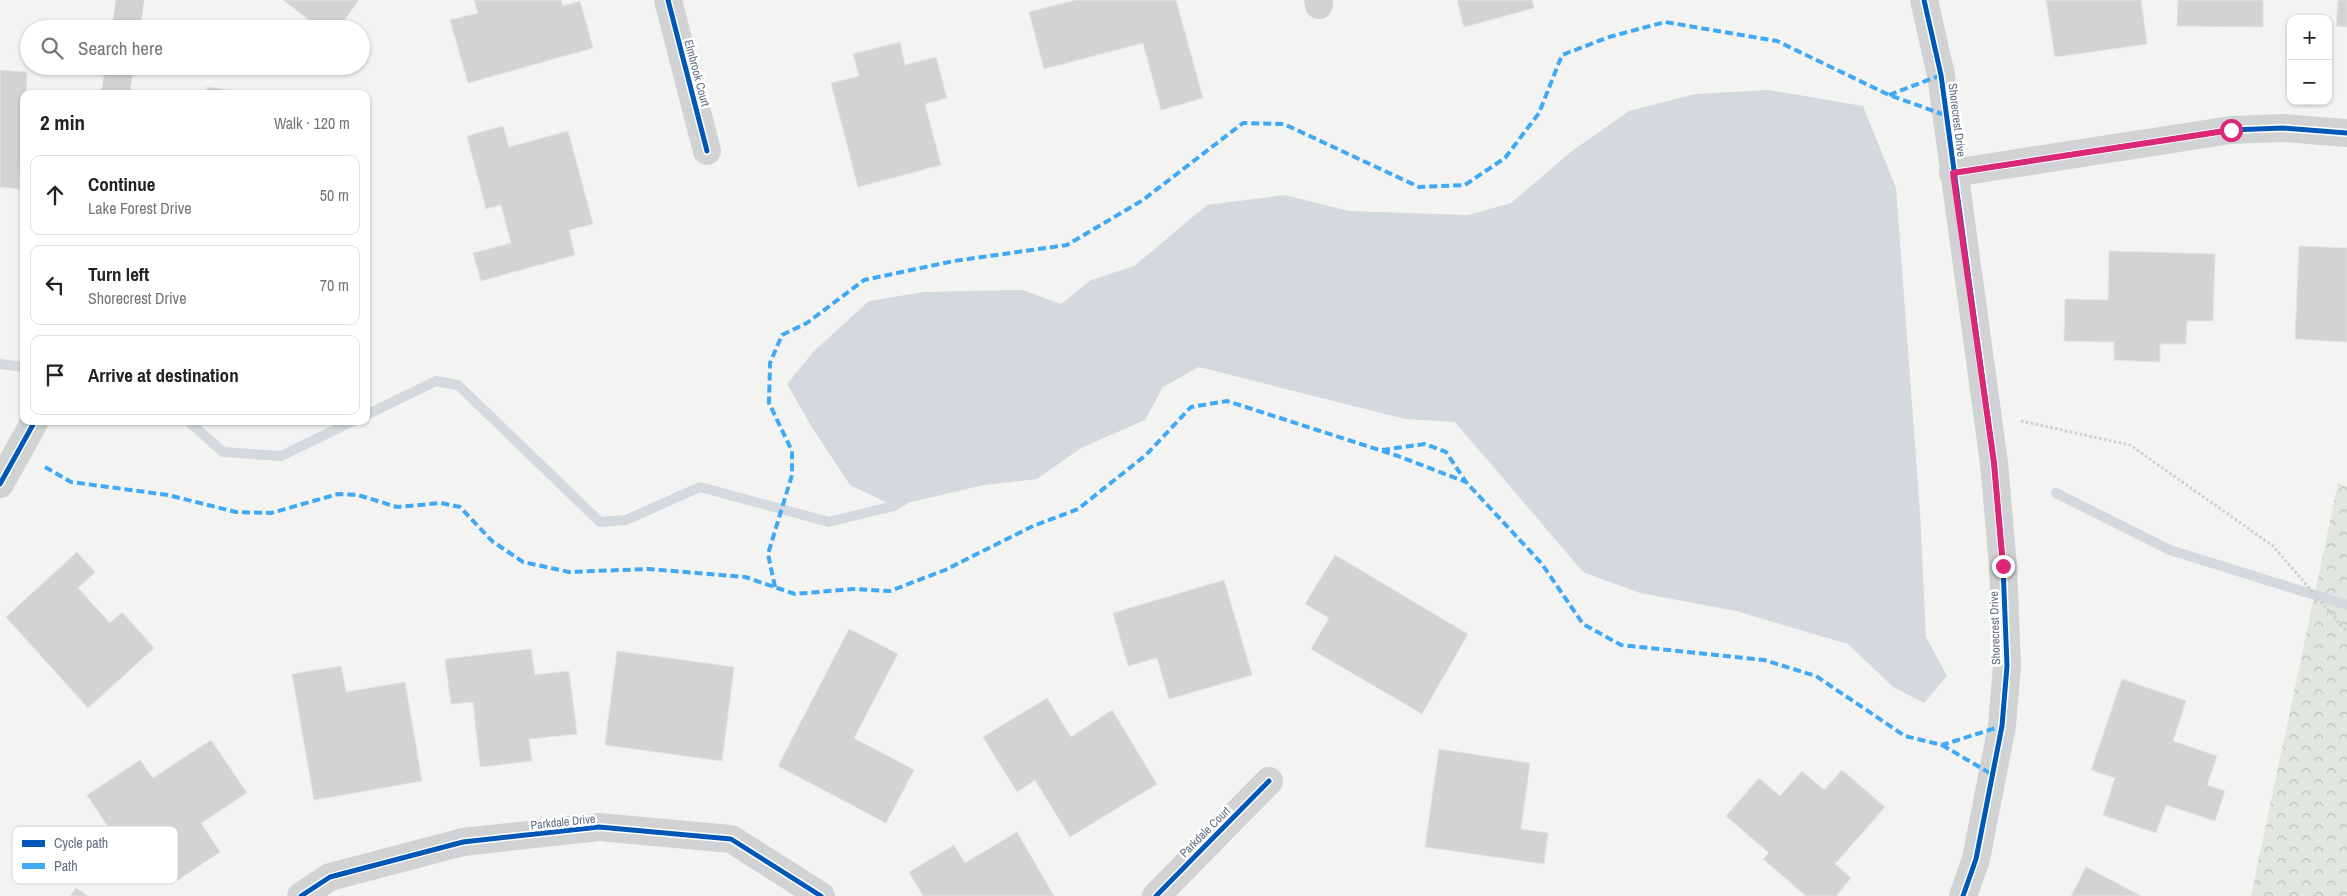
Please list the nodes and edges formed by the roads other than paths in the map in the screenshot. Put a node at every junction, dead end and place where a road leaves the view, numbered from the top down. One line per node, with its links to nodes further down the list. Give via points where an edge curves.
1 (130, 0): 4 (street)
2 (668, 0): 8 (street, Elmbrook Court)
3 (1924, 0): 9 (street, Shorecrest Drive, via 1941,74)
4 (127, 20)
5 (118, 75): 6 (street)
6 (116, 90)
7 (2347, 132): 9 (street, via 2283,128 2231,130)
8 (708, 150)
9 (1953, 173): 16 (street, Shorecrest Drive, via 1994,463 2007,666 2002,726 1993,775 1976,859)
10 (33, 425): 11 (street)
11 (0, 484)
12 (1269, 781): 15 (street, Parkdale Court)
13 (301, 896): 14 (street, Parkdale Drive, via 330,878 463,842 599,828 731,839)
14 (821, 896)
15 (1156, 896)
16 (1963, 896)

